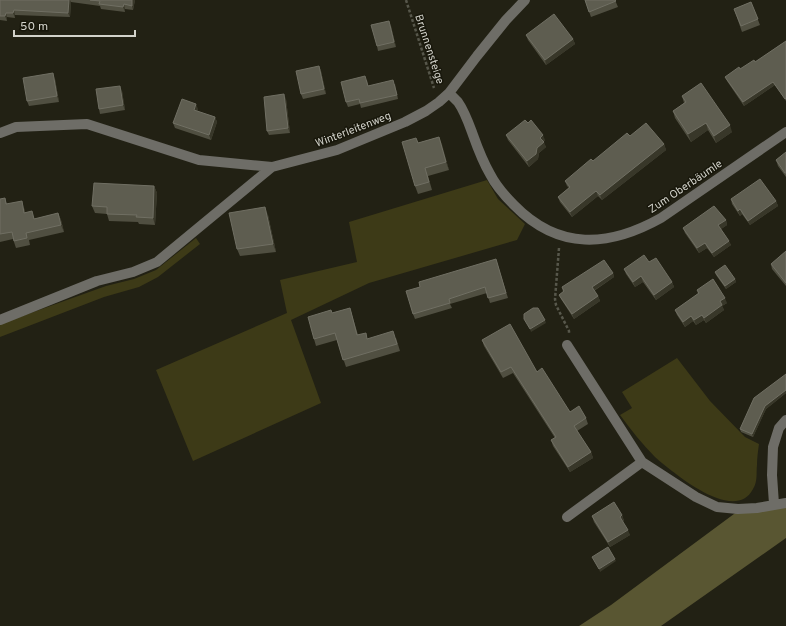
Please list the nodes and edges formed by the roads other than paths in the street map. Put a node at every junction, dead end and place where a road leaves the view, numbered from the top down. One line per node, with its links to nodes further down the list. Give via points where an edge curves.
1 (525, 0): 2 (street, Winterleitenweg, via 506,20)
2 (449, 93): 3 (street, Zum Oberbäumle, via 458,102 480,154 504,194 538,225 556,234 580,240 606,239 646,227); 5 (street, Winterleitenweg, via 426,111 405,122 337,150)
3 (786, 132)
4 (0, 133): 5 (street, Winterleitenweg, via 16,127 87,124 199,160)
5 (272, 167): 6 (street, via 157,262 133,272 97,281)
6 (0, 320)
7 (567, 345): 9 (street)
8 (786, 420): 11 (street, via 779,428 772,447)
9 (642, 462): 11 (street, via 696,498 717,507 757,508); 12 (street)
10 (786, 503): 11 (street)
11 (774, 504)
12 (567, 517)

